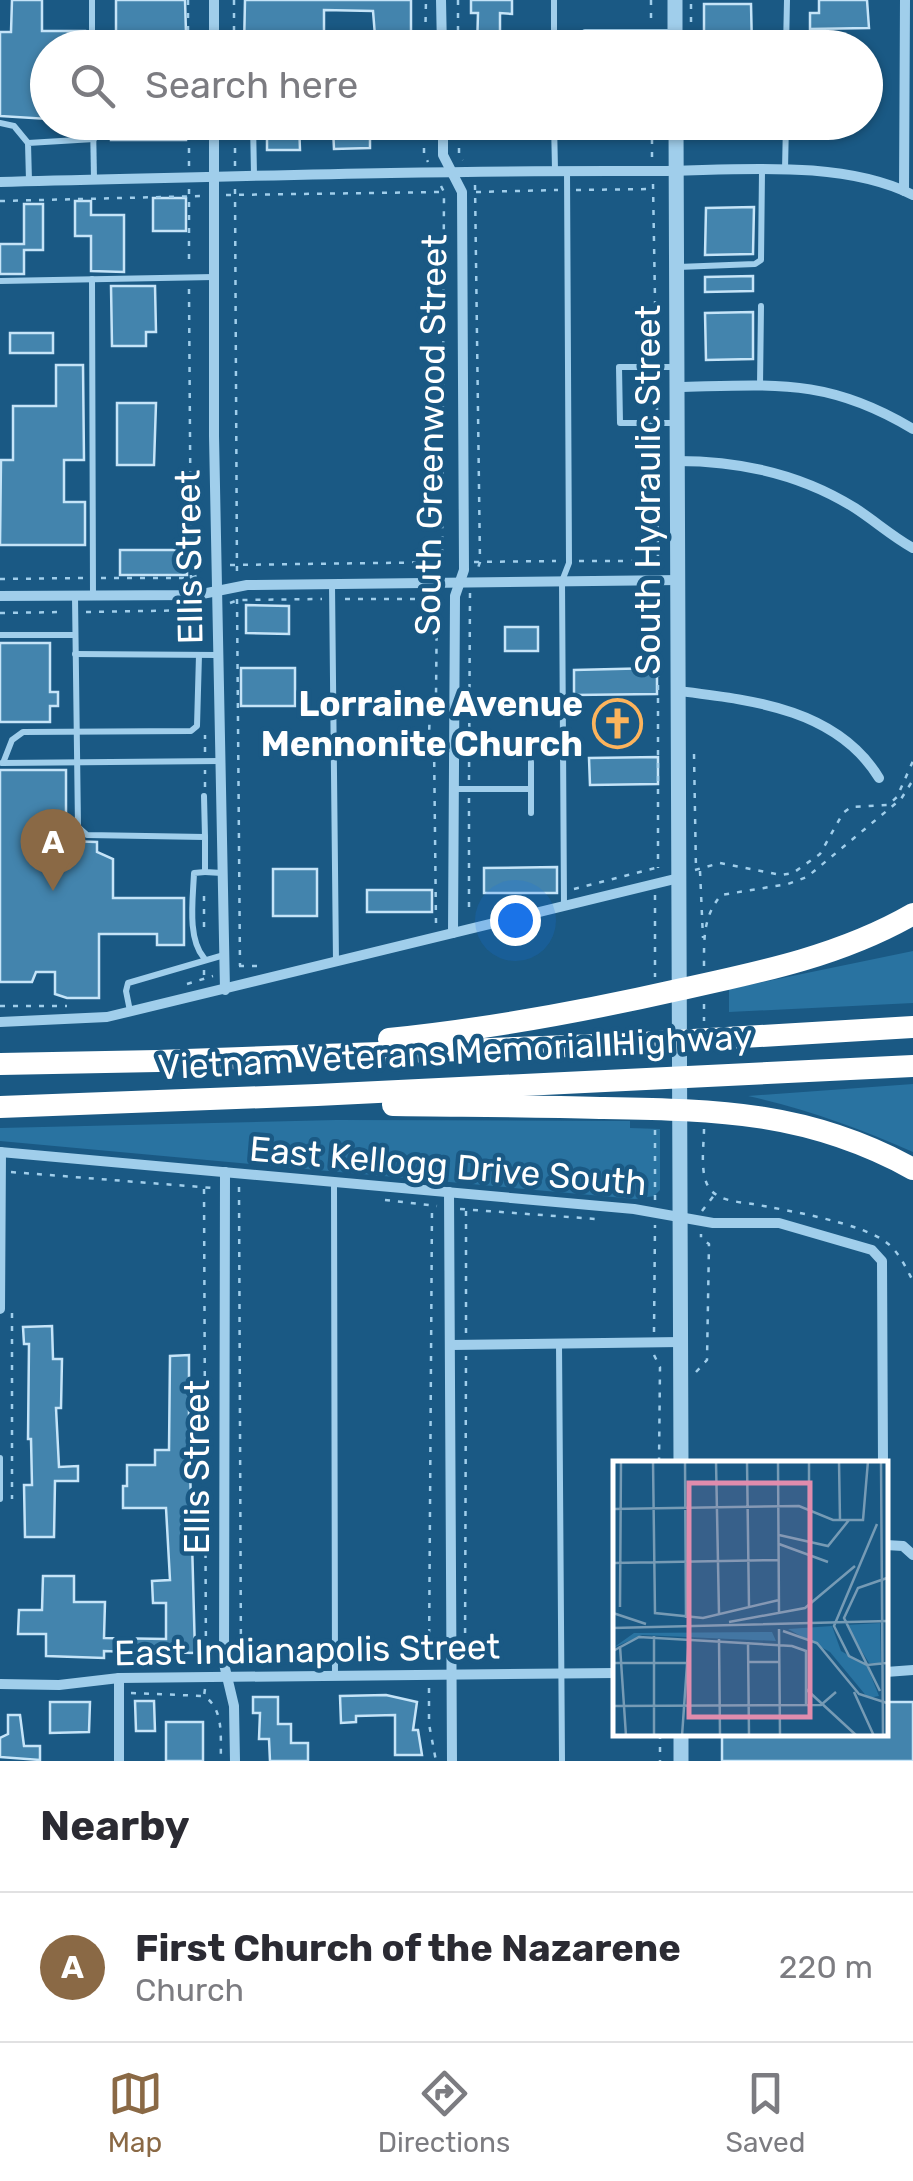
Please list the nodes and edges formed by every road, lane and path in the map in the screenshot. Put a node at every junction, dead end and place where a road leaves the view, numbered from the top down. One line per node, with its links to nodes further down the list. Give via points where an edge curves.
1 (92, 0): 13 (lane)
2 (188, 0): 14 (path)
3 (214, 0): 15 (street)
4 (234, 0): 16 (path)
5 (426, 0): 17 (path)
6 (441, 0): 18 (street)
7 (458, 0): 19 (path)
8 (554, 0): 20 (lane)
9 (675, 0): 21 (street)
10 (691, 0): 22 (path)
11 (787, 0): 23 (lane)
12 (905, 0): 56 (street)
13 (92, 30)
14 (188, 30)
15 (214, 30)
16 (234, 30)
17 (425, 30)
18 (442, 30)
19 (458, 30)
20 (554, 30)
21 (675, 30)
22 (691, 30)
23 (786, 30)
24 (0, 124): 37 (lane, via 14,126)
25 (72, 140): 37 (lane)
26 (94, 140): 49 (lane)
27 (189, 140): 48 (path)
28 (214, 140): 46 (street, Ellis Street)
29 (235, 140): 47 (path)
30 (253, 140): 45 (lane)
31 (424, 140): 43 (path)
32 (443, 140): 44 (street, South Greenwood Street)
33 (557, 140): 38 (lane)
34 (652, 140): 39 (path)
35 (676, 140): 40 (street, South Hydraulic Street)
36 (785, 140): 42 (lane)
37 (28, 142): 50 (lane)
38 (561, 170): 39 (street); 44 (street); 53 (lane)
39 (653, 171): 40 (street); 52 (path)
40 (676, 171): 41 (street); 61 (street, South Hydraulic Street)
41 (762, 171): 42 (street); 61 (lane, via 761,260)
42 (784, 171): 56 (street, via 830,172)
43 (433, 172): 44 (street); 45 (street); 54 (path)
44 (452, 172): 55 (street, South Greenwood Street)
45 (254, 175): 47 (street)
46 (214, 176): 47 (street); 48 (street); 57 (street, Ellis Street)
47 (235, 176): 58 (path)
48 (189, 177): 49 (street); 59 (path)
49 (94, 180): 50 (street)
50 (29, 181): 51 (street)
51 (0, 182)
52 (653, 189): 53 (path); 67 (path)
53 (567, 190): 55 (path); 77 (lane)
54 (444, 192): 58 (path); 79 (path)
55 (462, 192): 80 (street, South Greenwood Street)
56 (908, 193)
57 (214, 195): 58 (path); 59 (path); 63 (street, Ellis Street)
58 (235, 195): 81 (path)
59 (189, 196): 60 (path); 62 (path)
60 (0, 201)
61 (676, 266): 68 (street, South Hydraulic Street)
62 (190, 278): 63 (lane); 64 (lane); 71 (path)
63 (214, 278): 82 (street, Ellis Street)
64 (92, 279): 65 (lane); 84 (lane)
65 (0, 280)
66 (761, 306): 69 (lane)
67 (656, 367): 68 (lane); 72 (path); 72 (lane, via 619,367 620,423)
68 (677, 367): 70 (street, South Hydraulic Street)
69 (760, 386): 70 (street); 74 (street, via 852,397)
70 (677, 387): 73 (street, South Hydraulic Street)
71 (190, 398)
72 (657, 423): 73 (lane); 78 (path)
73 (677, 423): 75 (street, South Hydraulic Street)
74 (913, 429)
75 (678, 461): 76 (street, via 782,474 839,498); 86 (street, South Hydraulic Street)
76 (913, 548)
77 (569, 561): 78 (path); 80 (path); 87 (lane)
78 (658, 561): 85 (path)
79 (444, 562): 80 (path); 81 (path); 88 (path)
80 (464, 562): 89 (street, South Greenwood Street)
81 (237, 564): 82 (path); 91 (path)
82 (217, 569): 84 (path, via 190,578); 92 (street, Ellis Street)
83 (0, 578): 84 (path)
84 (93, 578): 95 (lane)
85 (658, 580): 86 (street); 87 (street); 119 (path)
86 (679, 580): 107 (street, South Hydraulic Street)
87 (562, 581): 89 (street); 124 (lane)
88 (440, 582): 89 (street); 90 (street); 96 (path)
89 (460, 582): 114 (street, South Greenwood Street)
90 (332, 584): 91 (street); 97 (lane)
91 (237, 587): 92 (street); 98 (path)
92 (217, 591): 95 (street); 99 (street, Ellis Street)
93 (0, 596): 94 (street)
94 (75, 596): 95 (street); 100 (lane)
95 (93, 596)
96 (437, 598): 97 (path); 126 (path, via 429,737)
97 (332, 599): 98 (path); 131 (lane)
98 (237, 600): 99 (path); 132 (path)
99 (218, 607): 100 (path); 106 (street, Ellis Street)
100 (75, 612): 101 (path); 103 (lane)
101 (0, 613)
102 (0, 635): 103 (lane)
103 (75, 635): 104 (lane)
104 (75, 654): 105 (lane); 108 (lane)
105 (198, 655): 106 (lane); 108 (lane, via 198,726 191,731)
106 (218, 655): 110 (street, Ellis Street)
107 (678, 690): 113 (street, via 791,711 856,747); 123 (street, South Hydraulic Street)
108 (76, 731): 109 (lane); 112 (lane, via 22,732)
109 (76, 762): 110 (lane); 112 (lane); 118 (lane, via 78,827 87,835)
110 (220, 762): 122 (street, Ellis Street)
111 (531, 762): 115 (lane)
112 (1, 763)
113 (879, 778)
114 (454, 789): 115 (lane); 127 (street, South Greenwood Street)
115 (531, 789): 117 (lane)
116 (204, 796): 118 (lane)
117 (531, 813)
118 (205, 837): 121 (lane)
119 (658, 868)
120 (700, 870): 128 (path)
121 (204, 872): 122 (lane); 130 (lane, via 194,873 195,943)
122 (222, 873): 129 (street, Ellis Street)
123 (679, 878): 124 (street); 152 (street, South Hydraulic Street)
124 (564, 905): 127 (street)
125 (913, 914): 137 (highway, via 833,951 619,1003 462,1031)
126 (436, 924)
127 (453, 933): 131 (street)
128 (704, 953)
129 (224, 955): 130 (lane); 133 (street, Ellis Street)
130 (204, 959): 134 (lane, via 128,983)
131 (336, 962): 133 (street)
132 (240, 966)
133 (225, 990): 134 (street)
134 (130, 1012): 135 (street)
135 (0, 1022)
136 (913, 1027): 137 (highway, Vietnam Veterans Memorial Highway)
137 (158, 1062): 138 (highway, Vietnam Veterans Memorial Highway)
138 (0, 1064)
139 (913, 1066): 140 (highway, Vietnam Veterans Memorial Highway)
140 (139, 1103): 141 (highway, Vietnam Veterans Memorial Highway); 143 (highway, via 728,1111 855,1141)
141 (0, 1107)
142 (1, 1152): 144 (street, East Kellogg Drive South); 154 (street)
143 (913, 1169)
144 (225, 1172): 145 (street, East Kellogg Drive South); 175 (street, Ellis Street)
145 (334, 1182): 148 (street, East Kellogg Drive South); 177 (lane)
146 (239, 1187): 176 (path)
147 (204, 1188): 174 (path)
148 (449, 1192): 152 (street, East Kellogg Drive South); 158 (street)
149 (716, 1194): 153 (path, via 702,1207)
150 (432, 1205): 178 (path)
151 (466, 1210): 159 (path)
152 (680, 1217): 153 (street, East Kellogg Drive South); 156 (street, South Hydraulic Street)
153 (702, 1221): 160 (path, via 701,1238 708,1244 707,1360); 163 (street, East Kellogg Drive South, via 779,1223 872,1250 882,1261)
154 (0, 1247): 155 (street)
155 (6, 1308): 164 (path)
156 (681, 1342): 157 (street); 162 (street, South Hydraulic Street)
157 (559, 1344): 159 (street); 171 (lane)
158 (451, 1345): 159 (street); 173 (street)
159 (466, 1345): 168 (path)
160 (695, 1373)
161 (0, 1458): 165 (lane)
162 (681, 1461)
163 (884, 1461)
164 (12, 1499)
165 (0, 1500)
166 (888, 1545): 167 (street, via 904,1546)
167 (913, 1555)
168 (465, 1660)
169 (913, 1670): 170 (street)
170 (888, 1672)
171 (560, 1674): 172 (street, East Indianapolis Street); 173 (street, East Indianapolis Street); 188 (lane)
172 (613, 1674)
173 (450, 1675): 178 (street, East Indianapolis Street); 187 (street)
174 (206, 1676): 175 (street, East Indianapolis Street); 179 (street, East Indianapolis Street); 182 (path)
175 (226, 1676): 176 (street, East Indianapolis Street); 185 (street, Ellis Street)
176 (240, 1676): 177 (street, East Indianapolis Street)
177 (334, 1676): 178 (street, East Indianapolis Street)
178 (429, 1676): 186 (path)
179 (120, 1678): 180 (street, East Indianapolis Street); 181 (street)
180 (0, 1684)
181 (120, 1693): 182 (path); 183 (street)
182 (204, 1696): 184 (path, via 220,1720)
183 (119, 1761)
184 (220, 1761)
185 (235, 1761)
186 (436, 1761)
187 (452, 1761)
188 (562, 1761)

